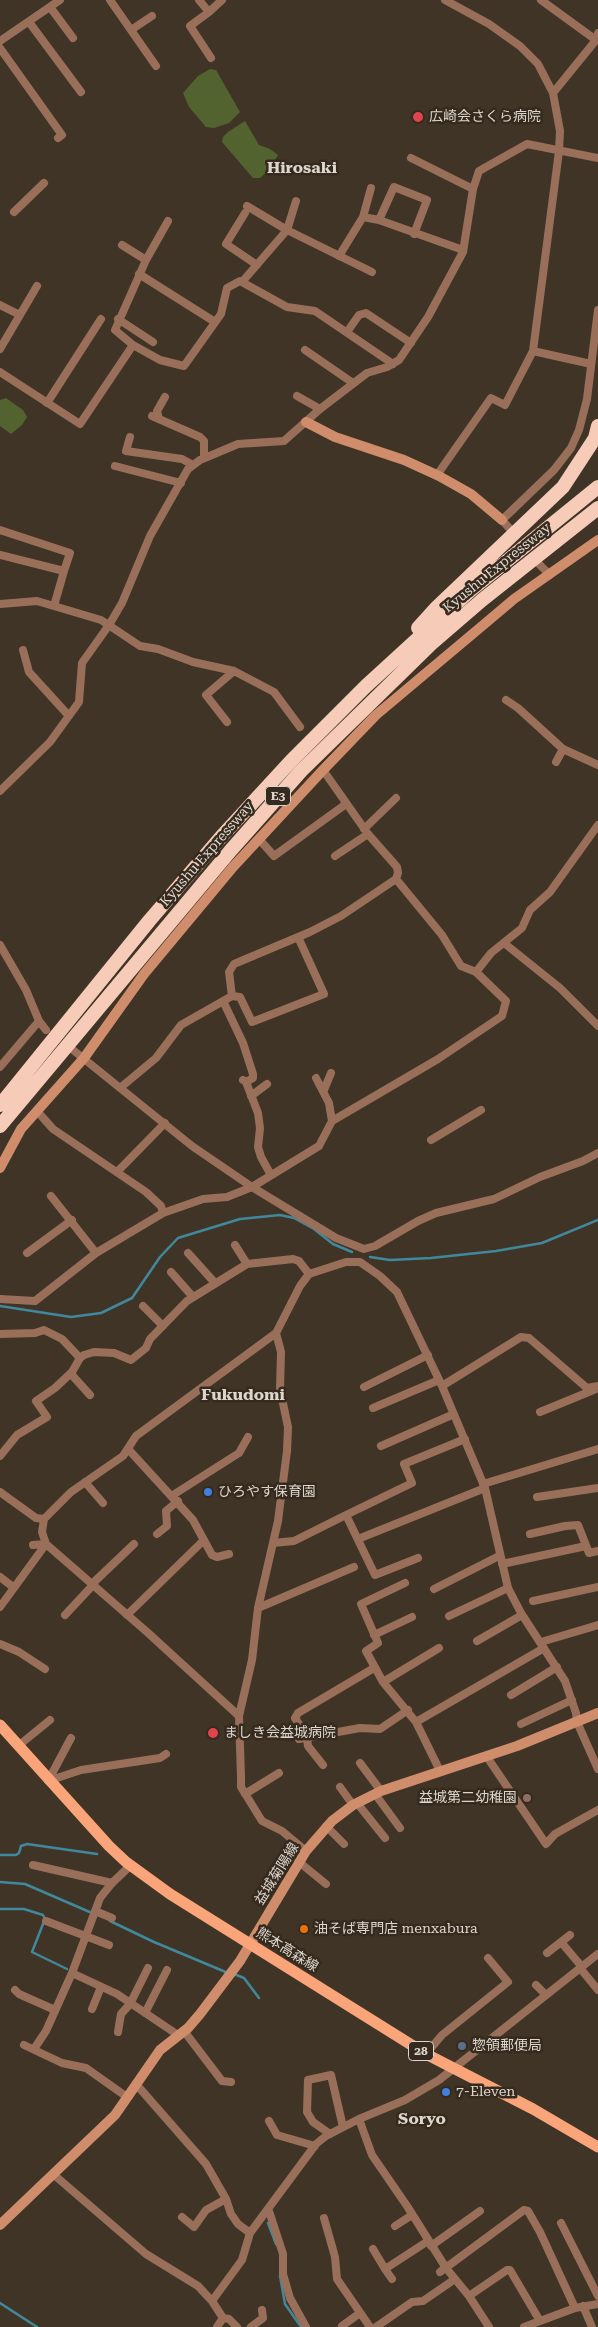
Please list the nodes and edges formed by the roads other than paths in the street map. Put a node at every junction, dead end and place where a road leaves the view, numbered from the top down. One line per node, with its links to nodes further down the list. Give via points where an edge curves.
1 (60, 0): 7 (street)
2 (110, 0): 11 (street)
3 (200, 0): 8 (street)
4 (222, 0): 8 (street)
5 (445, 0): 19 (street, via 489,24 520,46 538,64)
6 (541, 0): 12 (street)
7 (50, 7): 10 (street); 13 (street)
8 (209, 12): 16 (street, via 190,26)
9 (152, 16): 11 (street)
10 (29, 22): 14 (street); 18 (street)
11 (131, 30): 17 (street)
12 (597, 36): 19 (street)
13 (73, 38)
14 (0, 41)
15 (0, 48): 20 (street, via 62,134)
16 (211, 58)
17 (156, 66)
18 (81, 92)
19 (553, 93): 21 (street, via 560,131)
20 (58, 138)
21 (559, 151): 23 (street); 26 (street, via 527,144 478,171); 57 (street)
22 (411, 158): 26 (street)
23 (598, 158)
24 (44, 183): 28 (street)
25 (371, 188): 29 (street)
26 (473, 189): 36 (street)
27 (296, 201): 32 (street)
28 (14, 212)
29 (363, 217): 30 (street); 38 (street)
30 (379, 220): 33 (street); 33 (street, via 394,187 427,200)
31 (168, 221): 39 (street)
32 (287, 230): 34 (street, via 246,210); 38 (street); 40 (street)
33 (414, 234): 36 (street)
34 (226, 244): 37 (street); 40 (street)
35 (122, 245): 39 (street)
36 (463, 250): 53 (street, via 428,318)
37 (221, 251)
38 (339, 256): 41 (street)
39 (146, 260): 42 (street)
40 (257, 265): 43 (street)
41 (372, 272)
42 (139, 274): 49 (street); 50 (street)
43 (242, 282): 50 (street, via 228,288 221,314); 51 (street, via 287,307 316,311)
44 (37, 286): 47 (street)
45 (0, 305): 47 (street)
46 (598, 310): 59 (street)
47 (18, 314): 54 (street)
48 (101, 319): 64 (street)
49 (118, 319): 52 (street); 55 (street, via 115,330)
50 (215, 322): 55 (street, via 184,366 160,360)
51 (347, 332): 53 (street, via 359,315 366,313); 58 (street)
52 (153, 342)
53 (411, 343): 58 (street)
54 (1, 344)
55 (133, 345): 64 (street, via 80,424)
56 (304, 350): 61 (street)
57 (533, 351): 59 (street); 72 (street, via 505,405 491,398)
58 (393, 364): 61 (street, via 367,373)
59 (591, 364): 76 (street, via 585,409 571,448 539,486)
60 (0, 372): 64 (street)
61 (353, 383): 65 (street)
62 (297, 396): 65 (street)
63 (165, 397): 69 (street, via 155,417 200,437 204,441)
64 (48, 402)
65 (320, 409): 66 (street)
66 (306, 422): 69 (street, via 279,443 248,442); 72 (street, via 335,437 404,460)
67 (598, 426): 89 (highway, via 595,438 564,487 437,607)
68 (130, 437): 70 (street, via 126,451 182,459)
69 (204, 458): 70 (street)
70 (193, 465): 73 (street)
71 (115, 466): 73 (street)
72 (437, 475): 76 (street, via 471,494)
73 (180, 483): 86 (street, via 150,536)
74 (598, 487): 89 (highway, Kyushu Expressway / E3, via 471,590)
75 (598, 508): 129 (highway, Kyushu Expressway / E3, via 431,644 301,771)
76 (502, 520): 77 (street)
77 (510, 529)
78 (0, 530): 82 (street, via 70,553)
79 (598, 540): 83 (street)
80 (0, 555): 82 (street)
81 (539, 564): 83 (street)
82 (64, 572): 85 (street)
83 (550, 575): 97 (street, via 514,599 376,715)
84 (0, 604): 85 (street, via 37,601)
85 (54, 606): 86 (street)
86 (109, 625): 88 (street, via 140,646); 91 (street, via 82,663 79,702)
87 (23, 650): 91 (street, via 29,672)
88 (234, 671): 92 (street, via 206,695); 93 (street, via 274,692)
89 (366, 686): 124 (highway, Kyushu Expressway / E3, via 221,837)
90 (506, 700): 94 (street)
91 (69, 716): 98 (street, via 50,742)
92 (227, 722)
93 (300, 727)
94 (563, 750): 95 (street); 96 (street)
95 (556, 762)
96 (598, 765)
97 (323, 770): 100 (street); 103 (street)
98 (0, 791)
99 (396, 798): 102 (street)
100 (346, 804): 102 (street); 103 (street, via 274,856)
101 (598, 825): 107 (street, via 550,892 530,910 522,928)
102 (366, 832): 104 (street); 105 (street, via 397,867)
103 (259, 839): 116 (street, via 144,974)
104 (335, 856)
105 (396, 879): 106 (street, via 341,916); 109 (street, via 442,935 461,966)
106 (298, 937): 110 (street, via 234,964 229,972); 110 (street, via 324,994 252,1022 240,998)
107 (504, 943): 109 (street); 113 (street, via 560,988)
108 (0, 945): 112 (street, via 26,990)
109 (476, 972): 127 (street, via 506,1001 502,1016 438,1059)
110 (232, 996): 111 (street)
111 (223, 1001): 121 (street, via 181,1025 156,1058); 123 (street, via 243,1043 253,1074 253,1078 245,1081)
112 (39, 1021): 114 (street); 117 (street)
113 (598, 1026)
114 (46, 1030)
115 (73, 1050): 116 (street)
116 (84, 1058): 121 (street); 126 (street)
117 (0, 1067)
118 (331, 1073): 122 (street)
119 (316, 1078): 122 (street)
120 (266, 1084): 123 (street)
121 (120, 1088): 128 (street)
122 (324, 1090): 127 (street)
123 (252, 1096): 134 (street, via 260,1128 260,1157)
124 (0, 1105)
125 (481, 1110): 130 (street)
126 (37, 1111): 132 (street, via 21,1129); 133 (street, via 53,1129)
127 (332, 1121): 134 (street, via 319,1146)
128 (165, 1123): 133 (street); 135 (street, via 192,1146)
129 (0, 1126)
130 (431, 1140)
131 (598, 1153): 140 (street, via 494,1199 436,1213 375,1246)
132 (0, 1168)
133 (117, 1172): 137 (street, via 146,1192)
134 (271, 1175): 135 (street)
135 (252, 1186): 137 (street, via 227,1197 203,1199); 140 (street, via 336,1238)
136 (52, 1196): 138 (street)
137 (164, 1213): 142 (street)
138 (72, 1220): 141 (street); 142 (street)
139 (235, 1245): 145 (street)
140 (364, 1248): 144 (street)
141 (27, 1253)
142 (96, 1253): 150 (street, via 35,1301)
143 (188, 1253): 148 (street)
144 (360, 1262): 147 (street, via 346,1262); 155 (street, via 397,1292)
145 (247, 1264): 147 (street, via 293,1259); 148 (street)
146 (171, 1272): 149 (street)
147 (309, 1274): 153 (street)
148 (215, 1283): 149 (street)
149 (193, 1297): 152 (street)
150 (0, 1299)
151 (143, 1306): 152 (street)
152 (163, 1326): 156 (street, via 146,1348 131,1360 114,1353 94,1352)
153 (276, 1333): 169 (street, via 136,1436); 186 (street, via 282,1352 280,1390 288,1436)
154 (0, 1334): 156 (street, via 34,1334 44,1330 62,1339)
155 (428, 1355): 158 (street); 159 (street)
156 (80, 1358): 157 (street)
157 (71, 1374): 161 (street); 170 (street, via 36,1401 47,1417 17,1435)
158 (441, 1383): 160 (street, via 521,1337 528,1338 587,1388); 162 (street); 164 (street)
159 (364, 1387)
160 (598, 1387): 163 (street)
161 (90, 1395)
162 (373, 1408)
163 (540, 1412)
164 (454, 1414): 166 (street); 167 (street)
165 (248, 1437): 175 (street, via 238,1453)
166 (465, 1439): 172 (street); 178 (street, via 404,1464 412,1483)
167 (381, 1446)
168 (598, 1449): 172 (street)
169 (129, 1450): 171 (street); 175 (street)
170 (0, 1456)
171 (84, 1482): 177 (street); 179 (street)
172 (484, 1486): 183 (street); 191 (street)
173 (598, 1488): 176 (street)
174 (0, 1492): 179 (street, via 36,1518)
175 (176, 1498): 180 (street, via 166,1512 168,1526); 182 (street)
176 (537, 1498)
177 (103, 1504)
178 (346, 1516): 183 (street); 186 (street, via 294,1541)
179 (44, 1519): 184 (street, via 42,1532)
180 (157, 1534)
181 (530, 1534): 188 (street, via 578,1525)
182 (204, 1540): 190 (street, via 212,1555); 205 (street)
183 (358, 1540): 192 (street, via 375,1575)
184 (46, 1544): 187 (street); 197 (street); 198 (street)
185 (134, 1544): 197 (street)
186 (273, 1544): 204 (street)
187 (33, 1545)
188 (586, 1546): 189 (street, via 589,1553); 193 (street)
189 (598, 1551)
190 (229, 1554)
191 (499, 1556): 193 (street); 201 (street)
192 (418, 1558)
193 (502, 1564): 200 (street)
194 (354, 1567): 204 (street)
195 (0, 1577): 198 (street)
196 (405, 1583): 211 (street, via 361,1604)
197 (92, 1584): 205 (street); 207 (street)
198 (14, 1587): 203 (street)
199 (598, 1587): 202 (street)
200 (508, 1588): 206 (street); 208 (street)
201 (434, 1589)
202 (533, 1601)
203 (0, 1607)
204 (258, 1608): 224 (street, via 252,1660)
205 (127, 1615): 224 (street)
206 (522, 1615): 212 (street); 214 (street)
207 (65, 1616)
208 (449, 1616)
209 (412, 1617): 211 (street)
210 (598, 1625): 214 (street)
211 (374, 1635): 217 (street, via 378,1643 366,1651)
212 (477, 1641)
213 (0, 1644): 218 (street)
214 (542, 1645): 216 (street); 226 (street)
215 (439, 1648): 219 (street)
216 (557, 1667): 220 (street); 221 (street)
217 (374, 1668): 219 (street); 231 (street, via 298,1713 295,1718)
218 (45, 1669)
219 (383, 1682): 222 (street)
220 (511, 1695)
221 (572, 1700): 227 (street); 228 (street)
222 (408, 1710): 226 (street); 231 (street, via 380,1728 360,1728)
223 (598, 1714): 227 (street, 益城菊陽線)
224 (239, 1716): 243 (street, via 241,1787)
225 (50, 1720): 232 (street)
226 (416, 1722): 238 (street)
227 (577, 1722): 234 (street, 益城菊陽線); 237 (street)
228 (521, 1724)
229 (0, 1726): 232 (main road, 熊本高森線 / 28)
230 (71, 1738): 240 (street)
231 (305, 1738): 236 (street)
232 (18, 1746): 240 (main road, 熊本高森線 / 28)
233 (166, 1754): 240 (street, via 160,1758 81,1770)
234 (487, 1757): 238 (street, 益城菊陽線); 245 (street, via 546,1844 555,1834)
235 (360, 1763): 242 (street)
236 (324, 1765)
237 (598, 1769)
238 (440, 1772): 242 (street, 益城菊陽線)
239 (279, 1773): 243 (street)
240 (48, 1781): 253 (main road, 熊本高森線 / 28)
241 (340, 1787): 244 (street)
242 (378, 1792): 244 (street, 益城菊陽線); 247 (street)
243 (245, 1794): 250 (street, via 262,1821 282,1831)
244 (355, 1804): 246 (street, 益城菊陽線); 248 (street)
245 (598, 1810)
246 (326, 1826): 249 (street); 250 (street, 益城菊陽線)
247 (400, 1828)
248 (385, 1838)
249 (344, 1844)
250 (306, 1851): 251 (street, 益城菊陽線)
251 (299, 1862): 255 (street); 263 (street, 益城菊陽線)
252 (33, 1865): 254 (street)
253 (131, 1865): 254 (street); 263 (main road, 熊本高森線 / 28)
254 (112, 1883): 256 (street)
255 (326, 1884)
256 (95, 1911): 257 (street); 260 (street)
257 (112, 1918)
258 (46, 1921): 260 (street)
259 (570, 1935): 261 (street)
260 (86, 1938): 262 (street); 270 (street)
261 (561, 1942): 264 (street); 267 (street)
262 (109, 1945)
263 (250, 1945): 281 (street, 益城菊陽線, via 200,2014); 284 (main road, 熊本高森線 / 28)
264 (547, 1953)
265 (598, 1954): 267 (street)
266 (488, 1958): 284 (street, via 508,1982 442,2035)
267 (581, 1967): 274 (street); 275 (street)
268 (148, 1968): 276 (street)
269 (167, 1970): 279 (street)
270 (72, 1973): 272 (street); 278 (street)
271 (536, 1985): 275 (street)
272 (101, 1986): 276 (street); 277 (street)
273 (16, 1990): 278 (street)
274 (598, 1990)
275 (546, 1995): 285 (street)
276 (130, 2004): 279 (street); 280 (street, via 121,2014)
277 (92, 2009)
278 (55, 2010): 283 (street)
279 (145, 2013): 281 (street)
280 (118, 2032)
281 (181, 2033): 286 (street, via 222,2081); 287 (street, 益城菊陽線, via 160,2050)
282 (24, 2045): 283 (street)
283 (34, 2049): 288 (street, via 62,2063 86,2068)
284 (426, 2054): 285 (main road, 熊本高森線 / 28)
285 (453, 2069): 289 (street, via 418,2094); 294 (main road, 熊本高森線 / 28, via 533,2109)
286 (231, 2082)
287 (136, 2084): 288 (street, 益城菊陽線); 296 (street, via 206,2164)
288 (127, 2097): 295 (street, 益城菊陽線, via 115,2115)
289 (359, 2119): 291 (street); 299 (street, via 372,2155)
290 (269, 2121): 293 (street, via 277,2135)
291 (343, 2127): 292 (street); 292 (street, via 331,2075 308,2080 307,2112 312,2122)
292 (330, 2134): 293 (street)
293 (314, 2146): 297 (street)
294 (598, 2147)
295 (53, 2174): 303 (street, 益城菊陽線); 314 (street, via 146,2254 198,2286)
296 (226, 2199): 300 (street, via 206,2210 194,2227); 305 (street, via 238,2224)
297 (269, 2210): 305 (street); 325 (street, via 283,2254 283,2274 290,2298)
298 (480, 2211): 306 (street)
299 (412, 2215): 304 (street); 306 (street)
300 (182, 2217)
301 (324, 2218): 318 (street, via 335,2257 337,2279)
302 (560, 2223): 313 (street)
303 (0, 2225)
304 (395, 2226)
305 (250, 2232): 314 (street, via 242,2260)
306 (430, 2243): 308 (street); 309 (street)
307 (373, 2249): 308 (street)
308 (385, 2269): 310 (street)
309 (443, 2270): 311 (street); 316 (street, via 528,2210)
310 (392, 2279)
311 (455, 2279): 312 (street); 327 (street, via 422,2301 412,2302)
312 (469, 2296): 320 (street, via 510,2270); 328 (street)
313 (598, 2296)
314 (212, 2300): 319 (street)
315 (598, 2304): 316 (street)
316 (579, 2307): 320 (street); 330 (street)
317 (262, 2310): 324 (street, via 263,2318)
318 (360, 2313): 321 (street); 326 (street)
319 (223, 2318): 322 (street); 323 (street)
320 (540, 2321): 329 (street)
321 (342, 2326)
322 (217, 2327)
323 (237, 2327)
324 (251, 2327)
325 (306, 2327)
326 (370, 2327)
327 (376, 2327)
328 (489, 2327)
329 (524, 2327)
330 (592, 2327)

